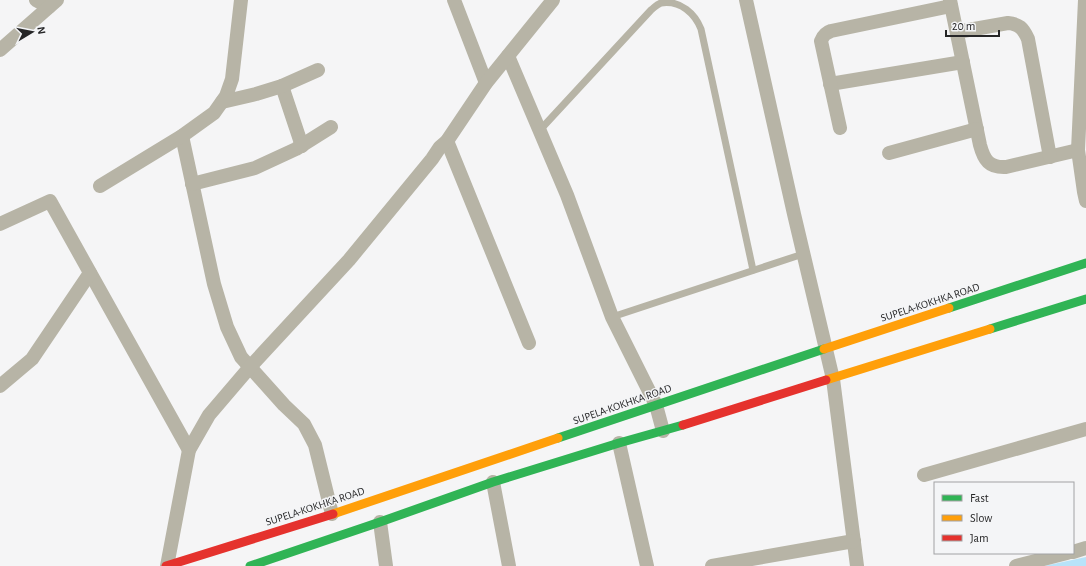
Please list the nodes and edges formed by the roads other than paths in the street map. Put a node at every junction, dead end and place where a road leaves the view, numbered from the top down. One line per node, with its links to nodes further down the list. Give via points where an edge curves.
1 (36, 0): 8 (street)
2 (241, 0): 17 (street, via 232,79)
3 (454, 0): 14 (street)
4 (553, 0): 11 (street)
5 (746, 0): 32 (street)
6 (1085, 0): 25 (street)
7 (951, 3): 9 (street); 15 (street, via 826,33 821,41)
8 (53, 4): 10 (street)
9 (957, 32): 12 (street); 27 (street, via 1008,23 1015,24 1026,33)
10 (0, 50)
11 (508, 56): 14 (street); 21 (street)
12 (963, 62): 15 (street); 20 (street)
13 (318, 70): 16 (street)
14 (486, 83): 23 (street)
15 (830, 84): 19 (street)
16 (282, 86): 17 (street); 24 (street)
17 (222, 102): 22 (street, via 214,113)
18 (331, 127): 24 (street)
19 (840, 128)
20 (976, 129): 26 (street); 27 (street, via 983,155 992,166 1006,167)
21 (540, 130): 34 (lane, via 651,10 668,0 683,4 697,19 701,30); 37 (street)
22 (182, 136): 28 (street); 29 (street)
23 (444, 144): 38 (street); 40 (street, via 349,260)
24 (302, 146): 28 (street, via 255,168)
25 (1078, 150): 27 (street); 30 (street)
26 (889, 153)
27 (1050, 156)
28 (192, 184): 40 (street, via 214,284 227,327 241,357)
29 (100, 186)
30 (1086, 201)
31 (0, 224): 35 (street, via 50,201)
32 (803, 254): 34 (lane); 39 (street)
33 (1086, 263): 39 (street, SUPELA-KOKHKA ROAD)
34 (753, 270): 37 (lane)
35 (90, 273): 42 (street, via 32,360); 47 (street)
36 (1086, 299): 41 (street)
37 (612, 316): 43 (street)
38 (529, 343)
39 (826, 350): 41 (street); 43 (street, SUPELA-KOKHKA ROAD)
40 (250, 367): 47 (street, via 209,415); 50 (street, via 304,424 315,445)
41 (833, 379): 45 (street); 52 (street)
42 (0, 386)
43 (656, 405): 45 (street); 50 (street, SUPELA-KOKHKA ROAD)
44 (1086, 429): 48 (street)
45 (663, 431): 46 (street)
46 (619, 443): 49 (street); 60 (street)
47 (189, 450): 56 (street)
48 (924, 475)
49 (493, 482): 51 (street); 59 (street)
50 (332, 514): 56 (street, SUPELA-KOKHKA ROAD)
51 (380, 522): 57 (street); 58 (street)
52 (854, 541): 61 (street); 62 (street)
53 (1086, 548): 54 (street)
54 (1074, 552)
55 (1063, 554): 63 (street)
56 (167, 566)
57 (250, 566)
58 (386, 566)
59 (509, 566)
60 (647, 566)
61 (712, 566)
62 (857, 566)
63 (1016, 566)

